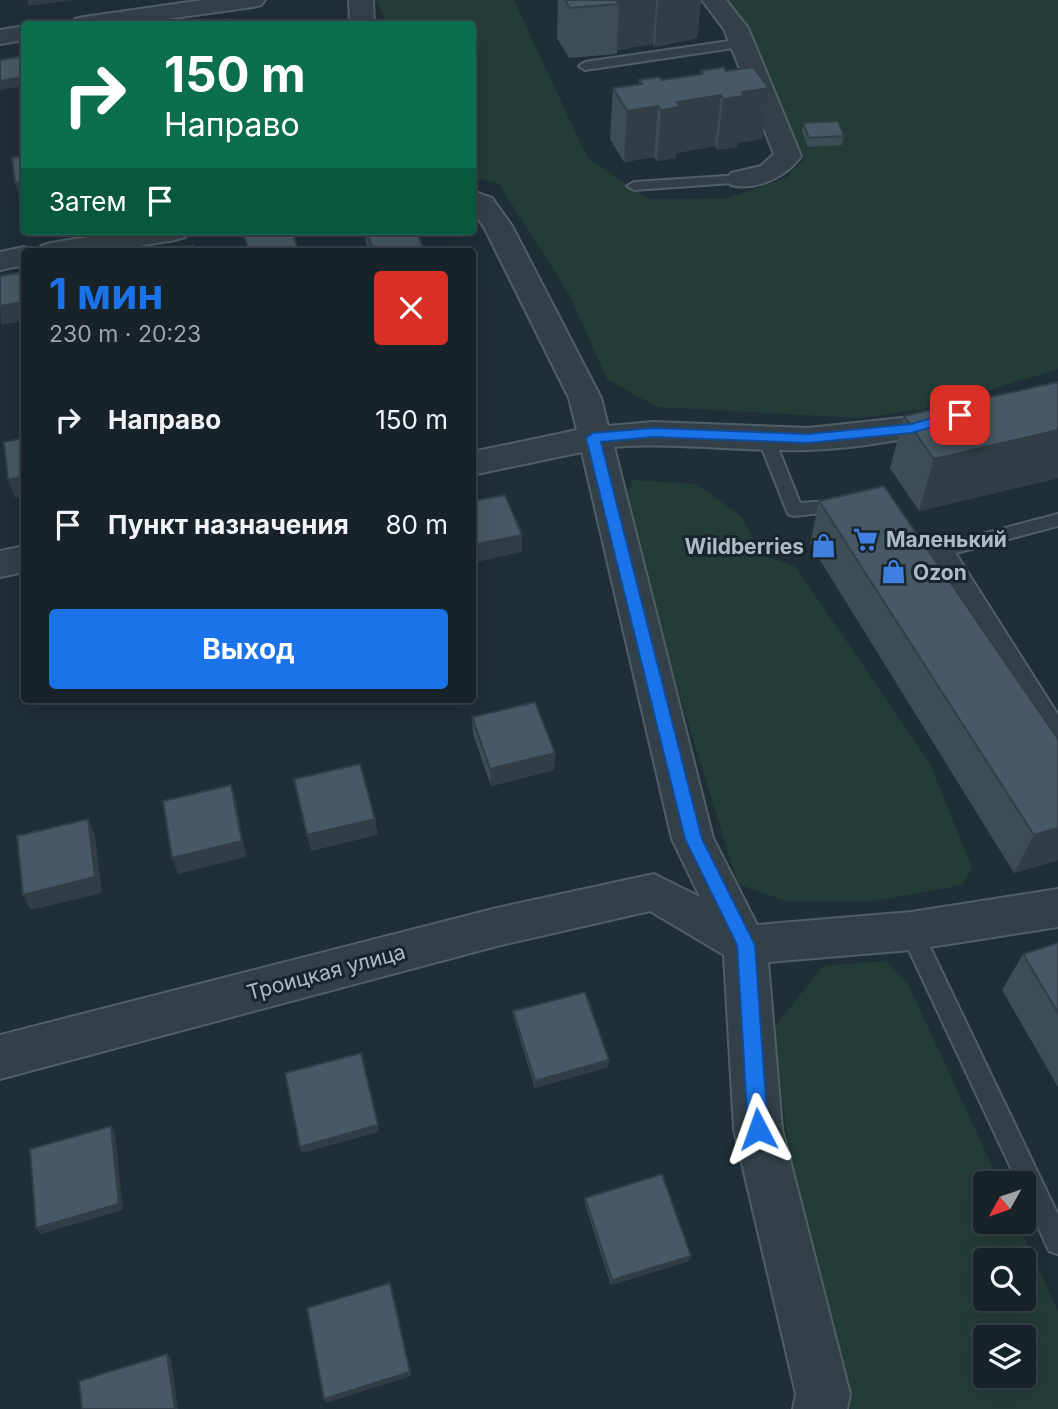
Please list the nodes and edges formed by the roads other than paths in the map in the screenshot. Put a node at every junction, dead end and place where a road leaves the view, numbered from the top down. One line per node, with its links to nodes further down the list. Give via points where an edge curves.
1 (253, 0): 4 (street)
2 (361, 0): 5 (street)
3 (714, 0): 8 (street)
4 (105, 21)
5 (362, 21)
6 (21, 34): 7 (street)
7 (0, 37)
8 (743, 43): 9 (lane); 10 (street, via 788,156 770,172)
9 (585, 66)
10 (741, 179): 11 (lane)
11 (634, 186)
12 (476, 201): 18 (street, via 498,226 546,320 584,398)
13 (151, 235): 14 (street)
14 (75, 248)
15 (21, 257): 16 (street)
16 (0, 261)
17 (978, 410): 19 (street, via 911,428 808,439)
18 (593, 438): 19 (street, via 653,433); 20 (street); 29 (street, via 693,839)
19 (766, 438): 21 (lane, via 794,510 855,505)
20 (476, 463)
21 (866, 510)
22 (1058, 520): 23 (lane)
23 (937, 552): 26 (street)
24 (21, 560): 25 (street)
25 (0, 564)
26 (1056, 742)
27 (1058, 908): 28 (street)
28 (911, 930): 29 (street); 31 (lane)
29 (746, 945): 30 (street, Троицкая улица, via 654,892 497,927); 32 (street, via 758,1129 822,1394)
30 (0, 1057)
31 (1058, 1242)
32 (820, 1409)

